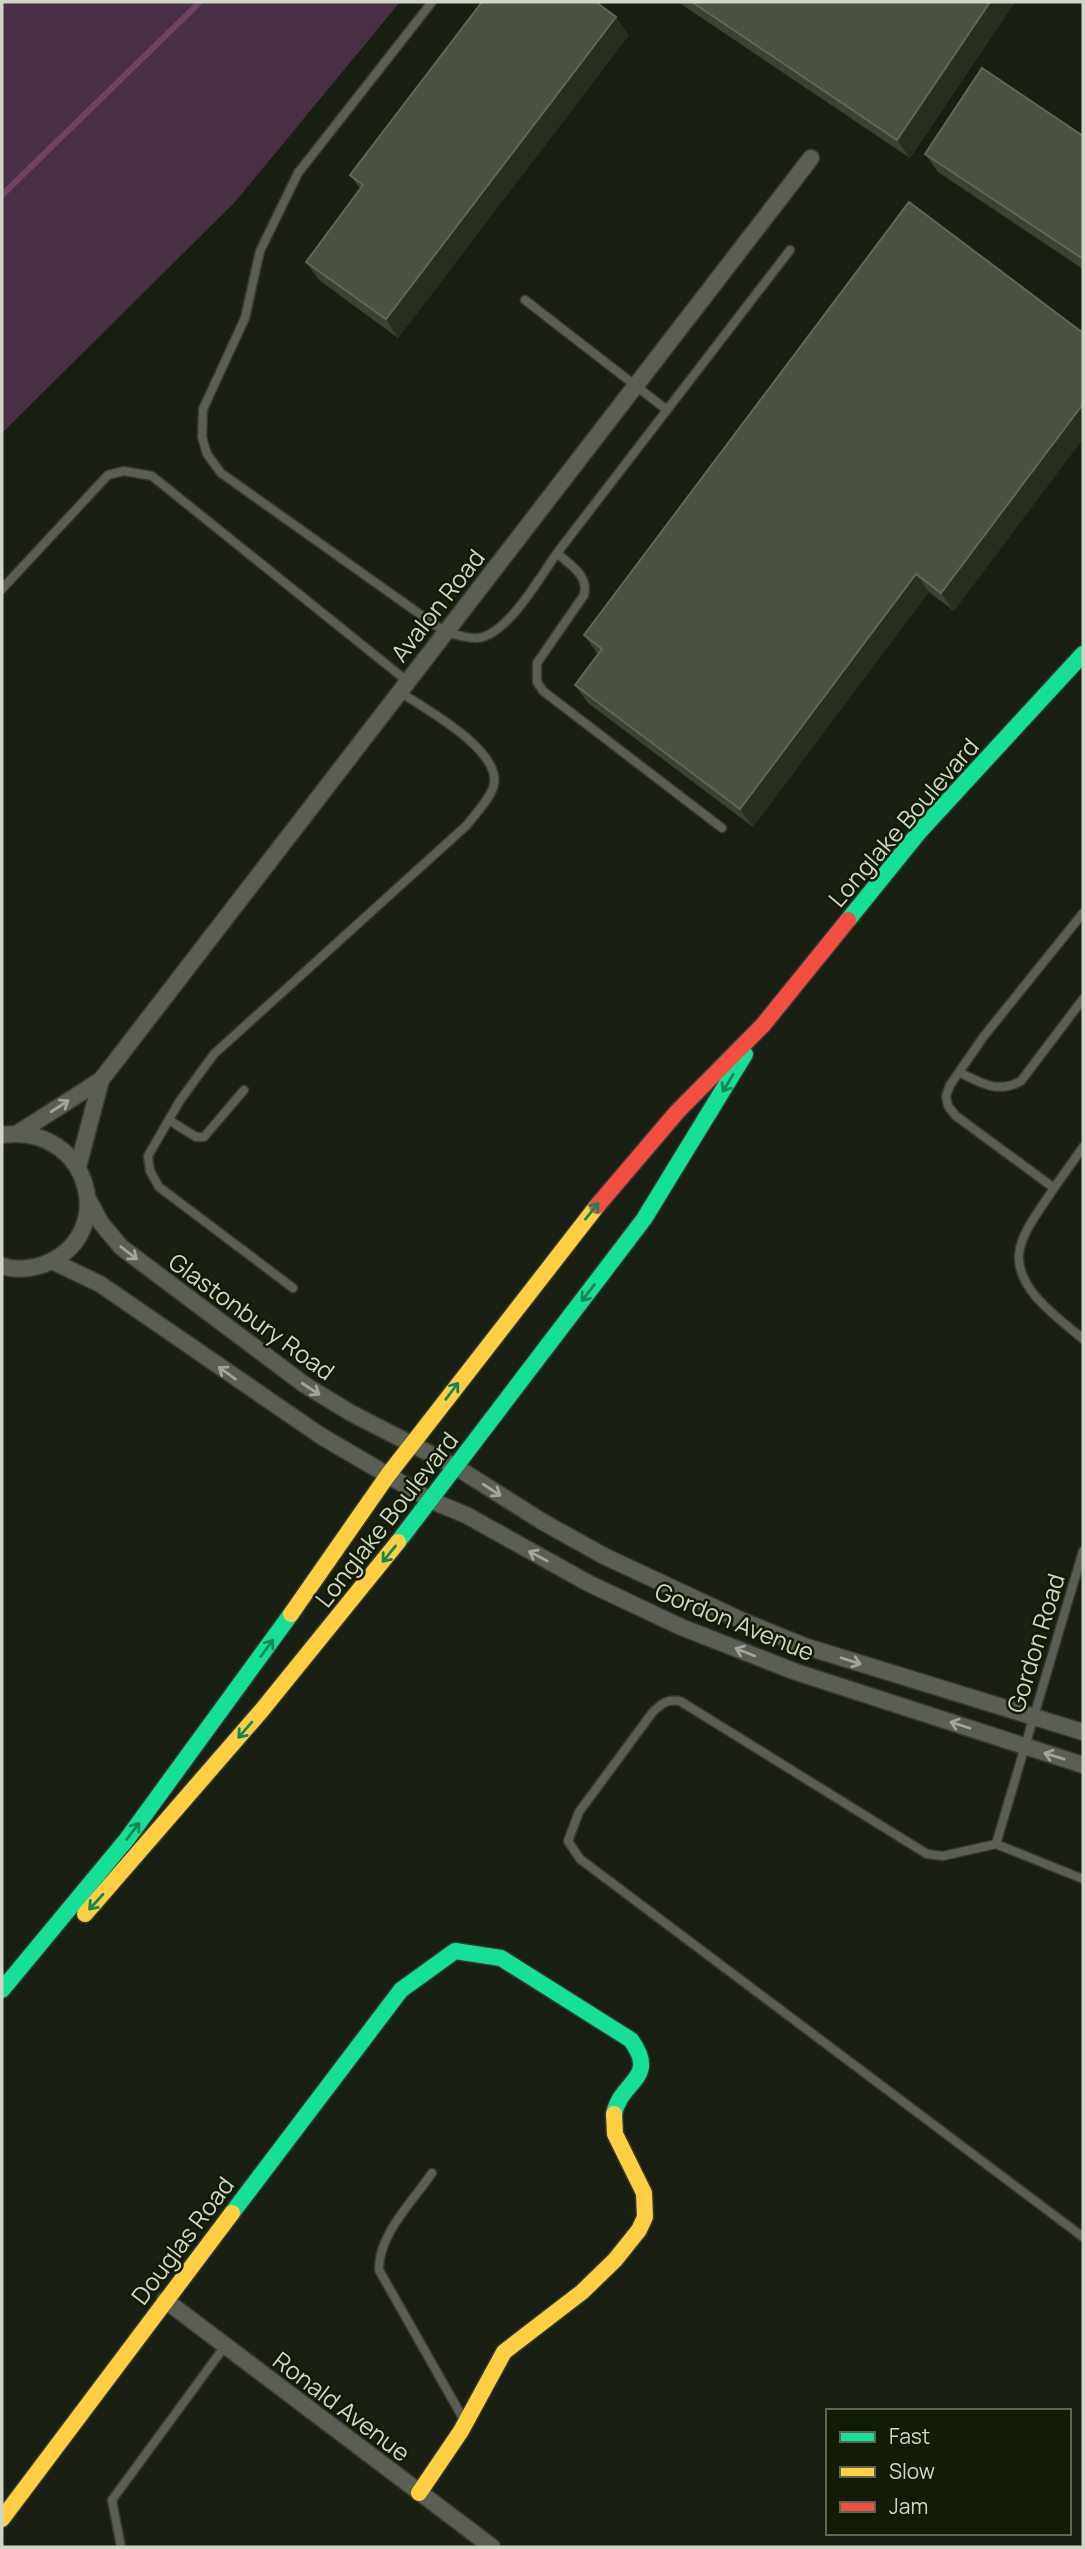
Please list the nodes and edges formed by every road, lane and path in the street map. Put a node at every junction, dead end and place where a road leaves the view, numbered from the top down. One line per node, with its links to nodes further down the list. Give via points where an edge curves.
1 (432, 2): 9 (lane, via 298,173 260,251 245,318 203,409 202,437 207,454 221,472)
2 (811, 158): 5 (street, Avalon Road)
3 (790, 250): 6 (lane)
4 (524, 300): 5 (lane)
5 (634, 387): 6 (lane); 9 (street, Avalon Road)
6 (667, 410): 7 (lane)
7 (557, 553): 9 (lane, via 504,626 476,638); 12 (lane, via 582,575 586,587 537,663 537,682)
8 (2, 589): 11 (lane, via 108,475 140,471 152,475)
9 (445, 632): 11 (street, Avalon Road)
10 (1083, 654): 15 (main road, Longlake Boulevard, via 920,831)
11 (404, 687): 17 (street, Avalon Road); 19 (lane, via 479,749 492,766 494,785 467,825 214,1054)
12 (722, 828)
13 (1083, 913): 16 (lane)
14 (1083, 999): 16 (lane, via 1021,1081 998,1088)
15 (763, 1025): 30 (main road, Longlake Boulevard, one-way to 15, via 617,1180); 31 (main road, Longlake Boulevard, one-way to 31, via 644,1219)
16 (959, 1072): 24 (lane, via 946,1096 956,1116)
17 (101, 1080): 20 (street, Avalon Road, one-way to 17); 23 (street, Avalon Road)
18 (244, 1090): 19 (lane, via 204,1137)
19 (169, 1120): 28 (lane, via 148,1156 159,1187)
20 (18, 1133): 21 (street); 23 (street, via 54,1143)
21 (2, 1136)
22 (1083, 1147): 24 (lane)
23 (78, 1167): 25 (street, Glastonbury Road)
24 (1054, 1188): 29 (lane, via 1023,1240 1021,1269 1035,1295)
25 (88, 1199): 26 (street, via 79,1236); 30 (street, Glastonbury Road, one-way to 30, via 121,1247 194,1303 305,1385)
26 (52, 1261): 27 (street, via 30,1269); 32 (street, one-way to 26, via 240,1382 100,1284)
27 (3, 1268)
28 (293, 1288)
29 (1083, 1339)
30 (411, 1445): 31 (street, Gordon Avenue); 32 (main road, Longlake Boulevard)
31 (456, 1467): 33 (main road, Longlake Boulevard); 35 (street, Gordon Avenue, one-way to 35, via 592,1549 743,1621 804,1646)
32 (388, 1475): 33 (street, Gordon Avenue); 41 (main road, Longlake Boulevard, one-way to 32, via 135,1829)
33 (432, 1501): 37 (street, Gordon Avenue, one-way to 33, via 796,1672 681,1626); 42 (main road, Longlake Boulevard, one-way to 42, via 262,1710)
34 (1083, 1551): 35 (lane, Gordon Road)
35 (1032, 1716): 36 (street, Gordon Avenue); 37 (lane, Gordon Road)
36 (1083, 1732)
37 (1025, 1746): 38 (street, Gordon Avenue, one-way to 37); 39 (lane, Gordon Road)
38 (1083, 1765)
39 (996, 1844): 40 (lane); 44 (lane, via 943,1856 927,1854 680,1701 670,1700 653,1713 579,1812 568,1841 580,1859)
40 (1083, 1879)
41 (2, 1990)
42 (2, 2009)
43 (432, 2173): 47 (lane, via 387,2239 379,2255 379,2270)
44 (1083, 2237)
45 (165, 2300): 46 (street, Ronald Avenue); 47 (main road, Douglas Road, via 401,1990 456,1951 501,1958 631,2040 641,2051 645,2062 641,2073 620,2100 613,2122 643,2193 646,2214 637,2234 602,2272 501,2356); 49 (main road, Douglas Road)
46 (225, 2346): 48 (street, Ronald Avenue); 50 (lane, via 112,2500)
47 (466, 2423): 48 (main road)
48 (419, 2493): 51 (street, Ronald Avenue)
49 (2, 2519)
50 (121, 2547)
51 (492, 2547)

